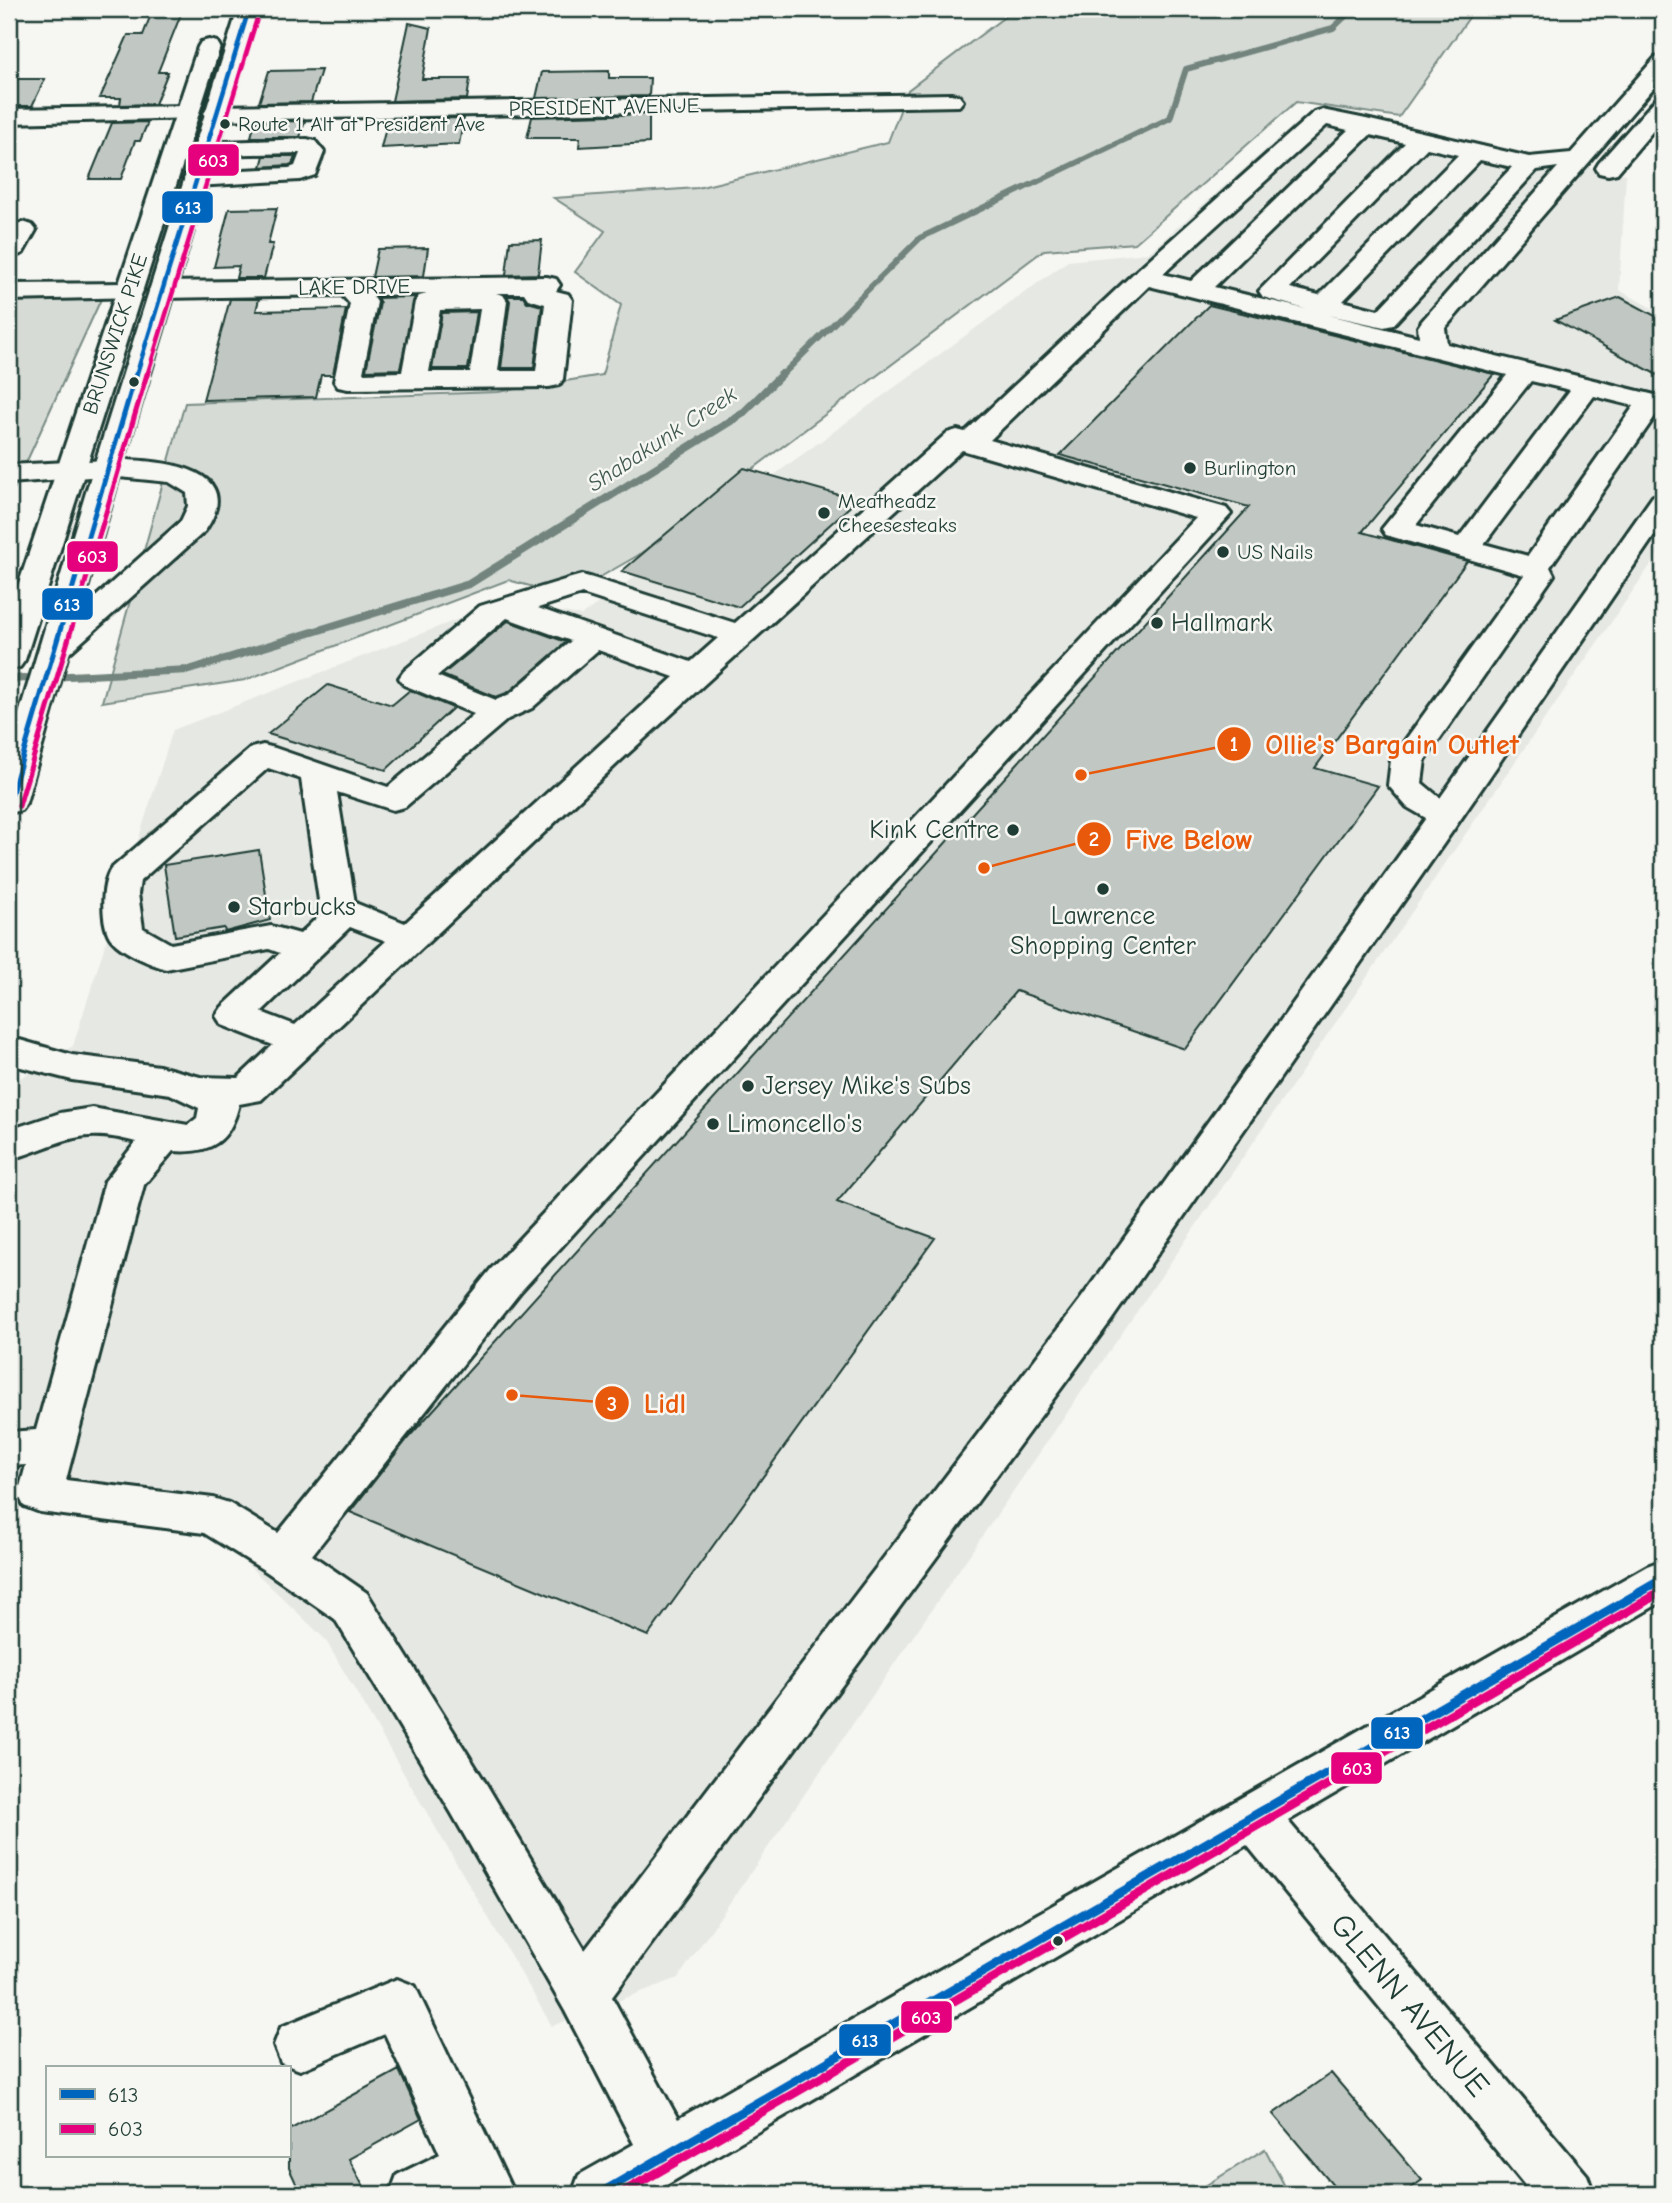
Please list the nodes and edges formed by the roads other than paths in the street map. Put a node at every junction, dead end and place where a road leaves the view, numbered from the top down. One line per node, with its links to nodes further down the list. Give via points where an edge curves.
1 (249, 9): 7 (main road, BRUNSWICK PIKE)
2 (218, 22): 6 (main road, BRUNSWICK PIKE)
3 (1663, 63): 13 (main road)
4 (951, 101): 7 (main road, PRESIDENT AVENUE)
5 (1663, 105): 16 (main road)
6 (187, 113): 8 (main road); 18 (main road, BRUNSWICK PIKE)
7 (216, 113): 11 (main road, BRUNSWICK PIKE)
8 (9, 116)
9 (1366, 126): 10 (main road); 17 (main road, via 1322,117); 21 (main road)
10 (1423, 139): 12 (main road); 26 (main road, via 1272,291)
11 (205, 148): 15 (main road, BRUNSWICK PIKE); 15 (main road, via 307,146 312,152 306,170 291,175)
12 (1476, 151): 14 (main road); 26 (main road)
13 (1579, 161): 14 (main road); 28 (main road, via 1430,327)
14 (1529, 164): 26 (main road, via 1384,319)
15 (196, 179): 19 (main road, BRUNSWICK PIKE)
16 (1590, 188)
17 (1144, 277): 21 (main road); 34 (main road)
18 (130, 290): 22 (main road); 36 (main road, BRUNSWICK PIKE)
19 (162, 290): 23 (main road, LAKE DRIVE); 35 (main road, BRUNSWICK PIKE)
20 (548, 290): 23 (main road, LAKE DRIVE); 24 (main road); 30 (main road, via 549,379)
21 (1196, 290): 26 (main road)
22 (9, 292)
23 (360, 295): 25 (main road); 31 (main road, via 348,380)
24 (494, 301): 25 (main road); 30 (main road)
25 (428, 302): 31 (main road)
26 (1318, 311): 28 (main road)
27 (1461, 332): 28 (main road)
28 (1434, 347): 29 (main road)
29 (1524, 371): 32 (main road); 39 (main road, via 1397,530)
30 (483, 379): 31 (main road)
31 (414, 380)
32 (1587, 386): 33 (main road); 39 (main road)
33 (1657, 404): 40 (main road)
34 (970, 443): 42 (main road, via 957,439); 62 (main road, via 1216,514 506,1280)
35 (107, 469): 36 (main road); 44 (main road, BRUNSWICK PIKE); 44 (main road, via 147,468 187,478 205,499 204,511)
36 (69, 473): 37 (main road); 45 (main road, BRUNSWICK PIKE)
37 (9, 474)
38 (1663, 502): 50 (main road)
39 (1466, 548): 40 (main road)
40 (1535, 566): 50 (main road, via 1539,575 1408,760 1405,785 1419,800)
41 (508, 608): 42 (main road, via 582,584); 43 (main road); 47 (main road, via 491,613 415,678)
42 (742, 635): 46 (main road)
43 (593, 638): 46 (main road); 47 (main road, via 521,701)
44 (54, 655): 49 (main road, BRUNSWICK PIKE)
45 (9, 660)
46 (698, 674): 52 (main road)
47 (496, 712): 48 (main road, via 393,800)
48 (317, 773): 51 (main road); 53 (main road, via 263,755 123,877 120,894 126,934 166,957 271,937)
49 (9, 803)
50 (1446, 816): 65 (main road, via 1095,1311)
51 (337, 909): 52 (main road); 53 (main road, via 339,917)
52 (410, 938): 54 (main road)
53 (306, 949): 54 (main road, via 235,1016)
54 (299, 1041): 56 (main road, via 247,1091)
55 (9, 1050): 56 (main road, via 31,1059 158,1077)
56 (195, 1090): 57 (main road, via 220,1102 219,1119 207,1132 188,1140)
57 (163, 1137): 58 (main road, via 131,1126 93,1121 52,1129); 59 (main road, via 125,1181)
58 (9, 1146)
59 (53, 1446): 60 (main road); 61 (main road)
60 (9, 1449)
61 (24, 1497): 62 (main road, via 213,1516)
62 (283, 1559): 65 (main road, via 351,1606)
63 (1663, 1578): 64 (main road)
64 (1253, 1815): 67 (main road); 71 (main road, GLENN AVENUE)
65 (583, 1994): 67 (main road)
66 (300, 2045): 68 (main road, via 397,2003)
67 (668, 2154): 70 (main road)
68 (480, 2180): 69 (main road)
69 (417, 2194)
70 (599, 2194)
71 (1567, 2194)

